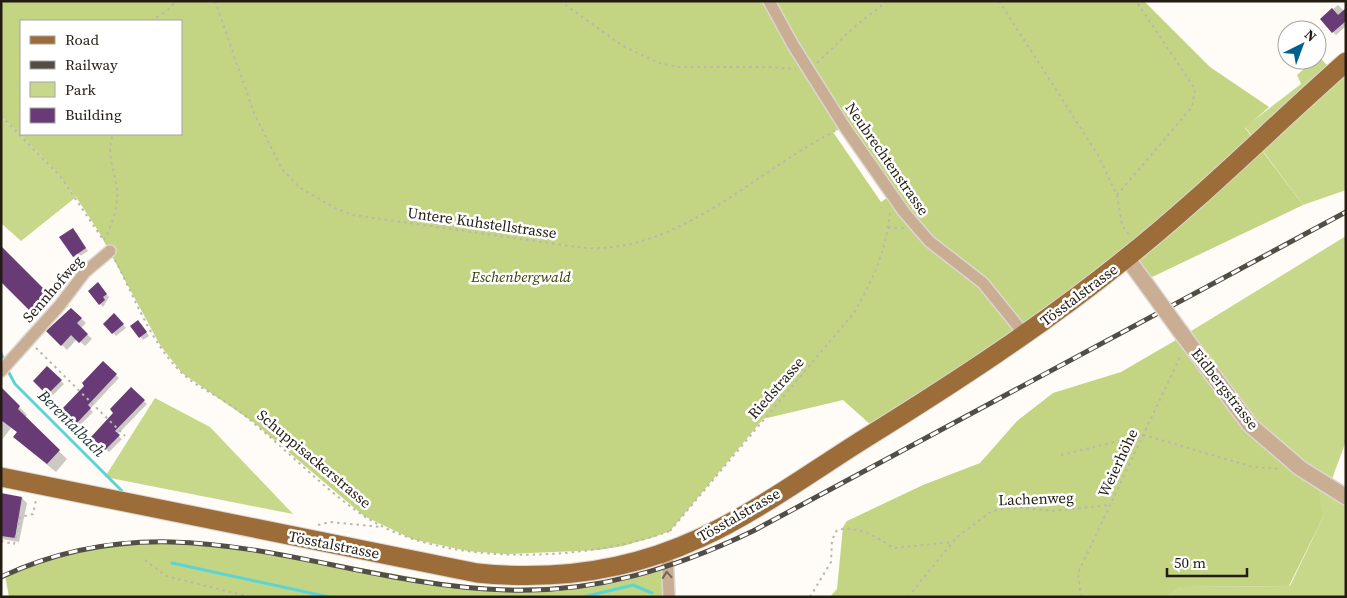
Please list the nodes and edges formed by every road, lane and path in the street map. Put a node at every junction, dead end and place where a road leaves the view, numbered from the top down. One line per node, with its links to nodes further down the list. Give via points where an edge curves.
1 (176, 1): 8 (path)
2 (215, 1): 12 (path, Untere Kuhstellstrasse, via 247,96 282,169 305,191 341,211 360,217 584,248 620,247 652,239 683,226)
3 (560, 1): 10 (path, via 624,46 659,63 678,67 769,67)
4 (769, 1): 10 (street, Neubrechtenstrasse)
5 (887, 1): 10 (path)
6 (999, 1): 15 (path, via 1098,156)
7 (1136, 1): 15 (path, via 1195,90 1192,107)
8 (153, 20)
9 (1346, 62): 19 (main road, Tösstalstrasse)
10 (809, 71): 12 (street, Neubrechtenstrasse)
11 (1, 116): 18 (path, Schuppisackerstrasse, via 60,176)
12 (844, 126): 14 (street, Neubrechtenstrasse)
13 (113, 135): 18 (path, via 110,162 117,187)
14 (891, 195): 16 (path, Riedstrasse); 17 (street, Neubrechtenstrasse)
15 (1117, 195): 19 (path, via 1122,225)
16 (888, 228): 17 (path); 34 (path, Riedstrasse, via 870,283 847,322)
17 (917, 228): 20 (street, Neubrechtenstrasse, via 983,283)
18 (107, 246): 22 (street, Sennhofweg); 33 (path, Schuppisackerstrasse, via 145,320 182,373 231,405 338,496)
19 (1133, 253): 20 (main road, Tösstalstrasse); 21 (street, Eidbergstrasse, bridge, via 1146,284)
20 (1025, 335): 37 (main road, Tösstalstrasse, via 950,386 736,519)
21 (1184, 336): 24 (path, Weierhöhe); 27 (street, Eidbergstrasse, via 1250,425)
22 (28, 341): 23 (street, Sennhofweg); 25 (path)
23 (1, 371)
24 (1144, 434): 26 (path); 27 (path, via 1253,467); 31 (path, Weierhöhe)
25 (125, 436)
26 (1061, 455)
27 (1300, 468): 30 (street, Eidbergstrasse)
28 (1, 478): 37 (main road, Tösstalstrasse, via 477,573 570,575 613,568)
29 (37, 492): 35 (path, via 33,514 20,517 14,544)
30 (1346, 497)
31 (1111, 505): 36 (path, Lachenweg, via 1052,511 1016,507 992,511); 43 (path, Weierhöhe, via 1078,573)
32 (315, 526): 33 (path, via 330,522)
33 (385, 528): 34 (path, Schuppisackerstrasse, via 438,546 506,554 599,550)
34 (670, 532): 37 (path)
35 (1, 542)
36 (953, 542): 41 (path, via 894,548 874,534 847,528 837,530 832,540 831,562); 42 (path, Lachenweg)
37 (667, 552): 40 (street, one-way to 37)
38 (145, 560): 39 (path, via 166,576)
39 (250, 597)
40 (670, 597)
41 (810, 597)
42 (908, 597)
43 (1081, 597)

